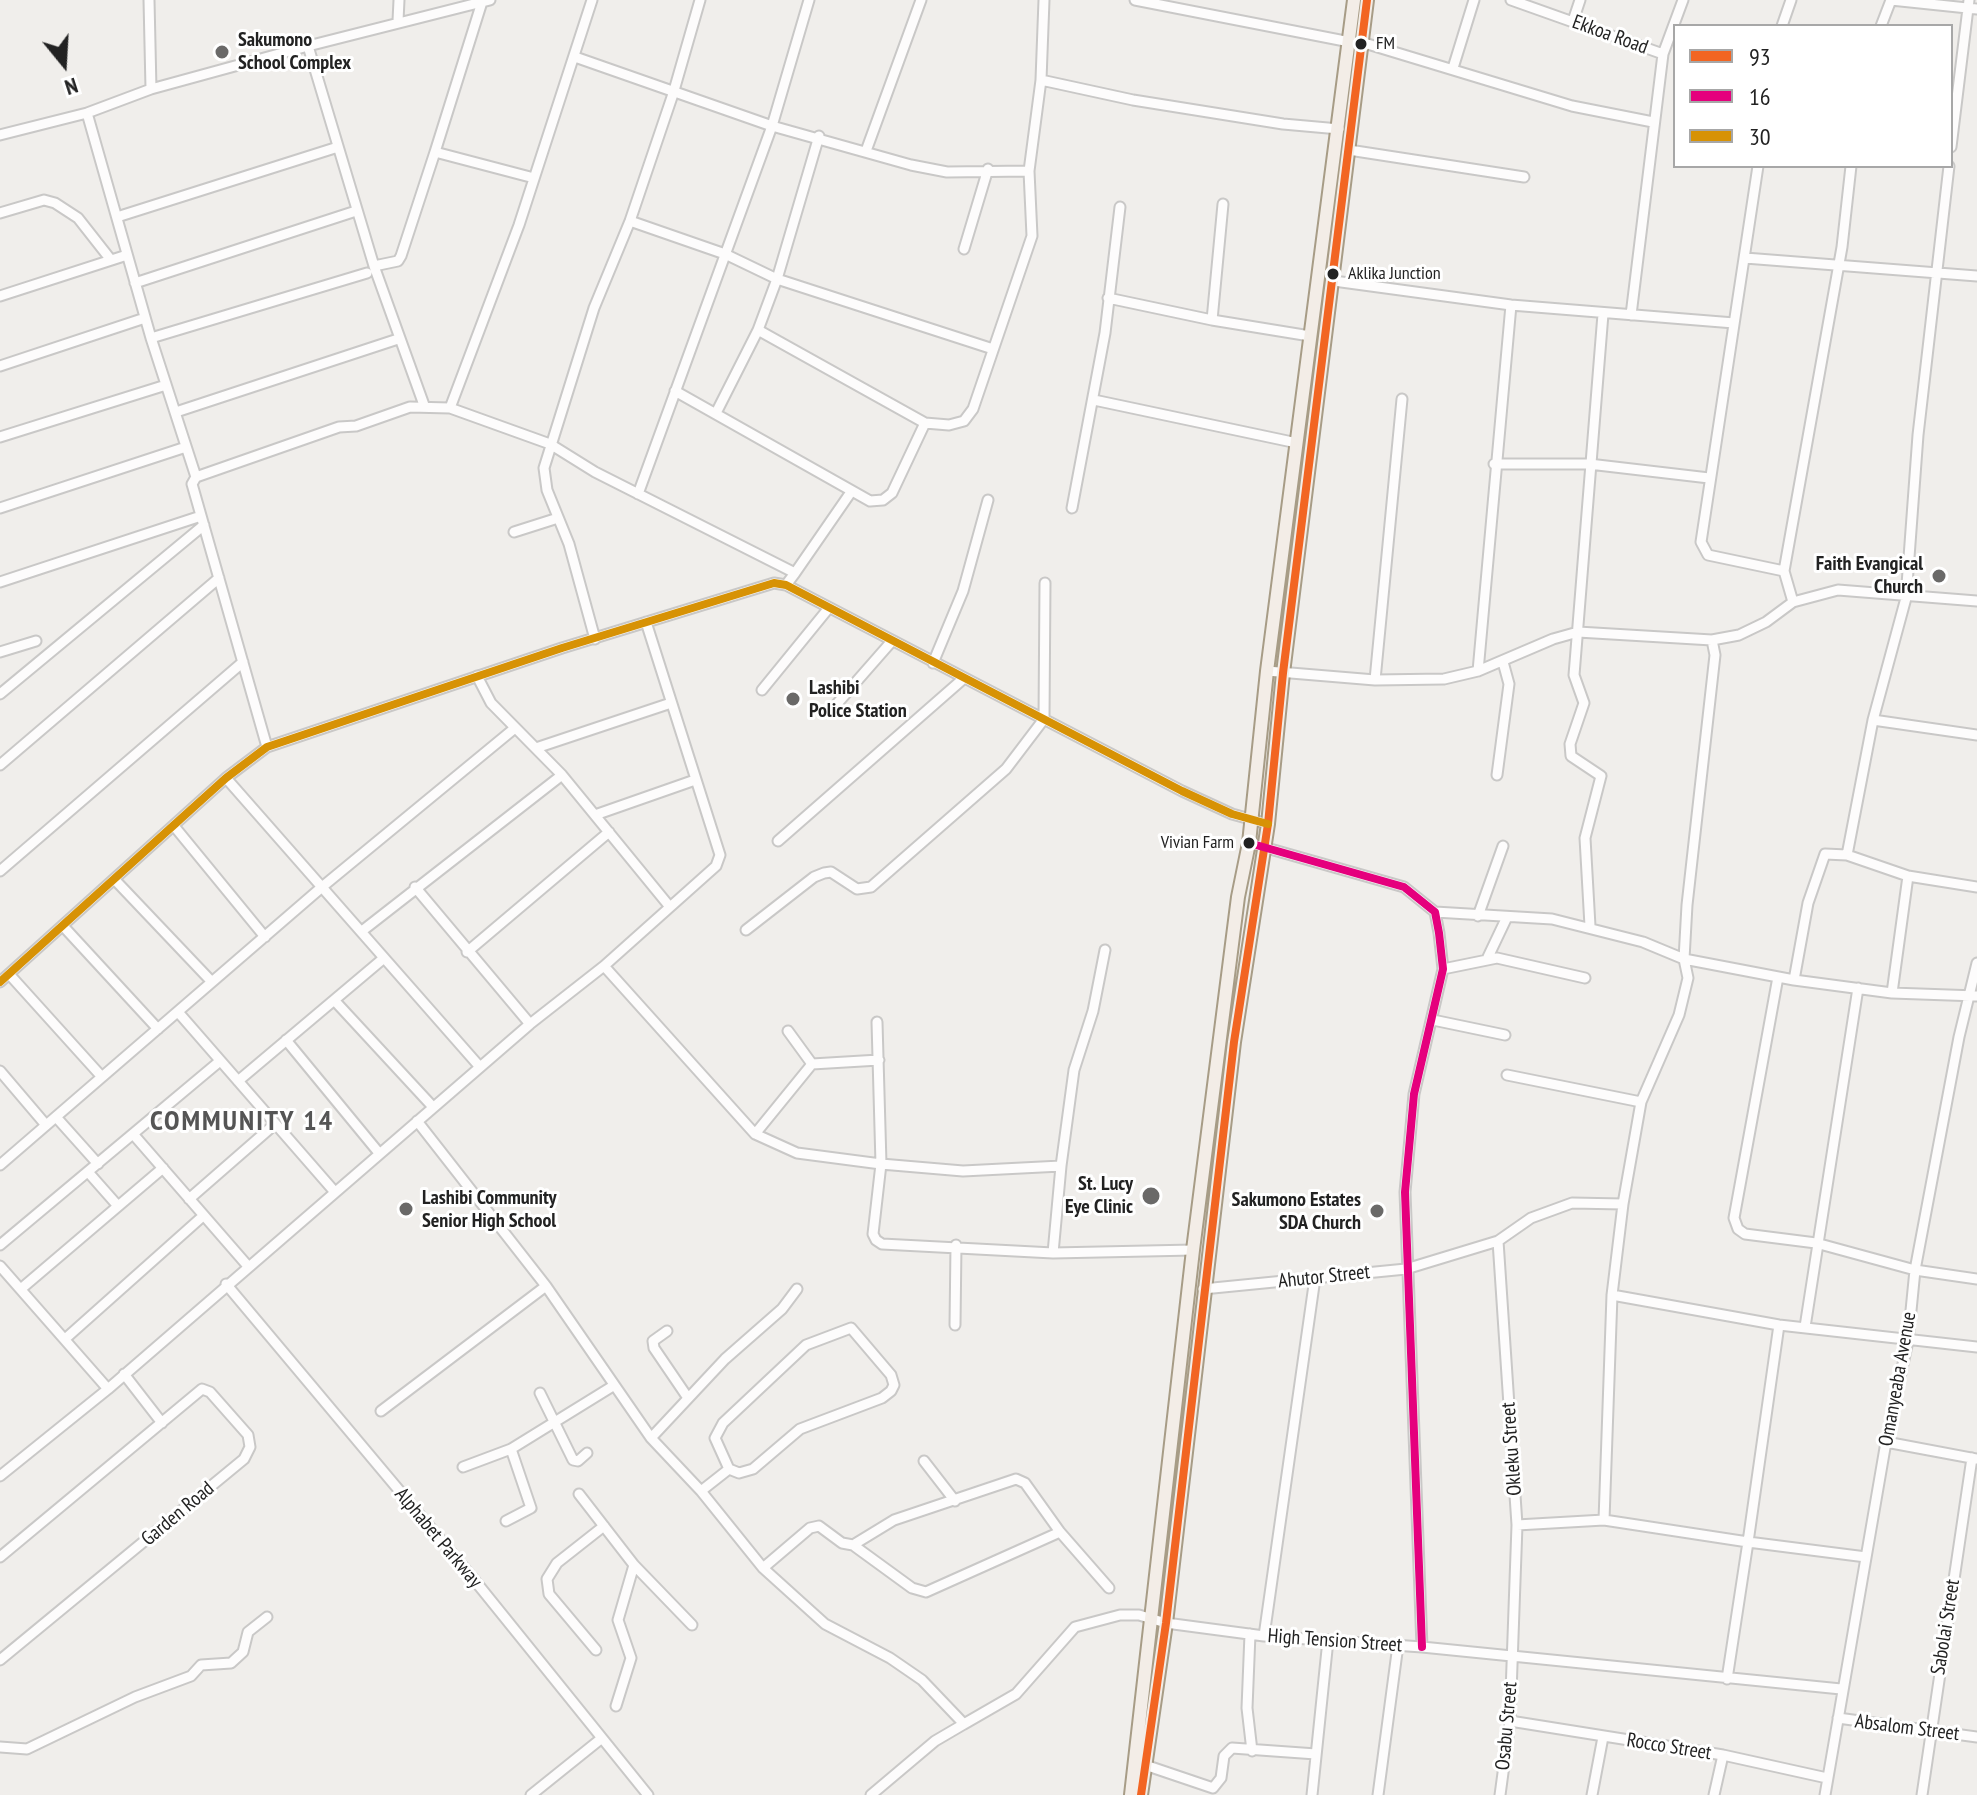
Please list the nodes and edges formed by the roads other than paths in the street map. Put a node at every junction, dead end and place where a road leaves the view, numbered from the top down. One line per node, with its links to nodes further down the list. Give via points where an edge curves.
1 (149, 0): 31 (street)
2 (399, 0): 19 (street)
3 (592, 0): 28 (street)
4 (700, 0): 32 (street)
5 (809, 0): 35 (street)
6 (921, 0): 42 (street)
7 (1044, 0): 30 (street)
8 (1135, 0): 24 (street)
9 (1354, 0): 24 (main road)
10 (1367, 0): 24 (main road)
11 (1474, 0): 29 (street)
12 (1511, 0): 20 (street, Ekkoa Road)
13 (1580, 0): 20 (street)
14 (1683, 0): 21 (street)
15 (1791, 0): 22 (street)
16 (1891, 0): 18 (street); 23 (street)
17 (486, 1): 19 (street); 43 (street)
18 (1971, 6): 37 (street)
19 (398, 21): 26 (street)
20 (1573, 21): 27 (street, Ekkoa Road)
21 (1676, 24)
22 (1783, 24)
23 (1882, 24)
24 (1356, 42): 29 (street); 36 (main road); 41 (main road)
25 (1671, 43): 27 (street)
26 (308, 46): 31 (street); 40 (street)
27 (1663, 54): 34 (street)
28 (575, 57): 32 (street); 50 (street)
29 (1453, 68): 34 (street, via 1572,106)
30 (1041, 80): 36 (street, via 1133,100); 48 (street)
31 (151, 89): 33 (street)
32 (673, 94): 35 (street); 56 (street)
33 (87, 113): 38 (street); 55 (street)
34 (1653, 122): 73 (street)
35 (772, 126): 39 (street); 58 (street)
36 (1339, 129): 78 (main road)
37 (1953, 133)
38 (0, 135)
39 (819, 136): 42 (street); 66 (street)
40 (338, 147): 53 (street); 55 (street)
41 (1349, 150): 49 (street); 67 (main road)
42 (866, 151): 47 (street, via 947,172)
43 (435, 152): 50 (street); 63 (street, via 401,256)
44 (1758, 168): 60 (street)
45 (1851, 168): 62 (street)
46 (1949, 168): 64 (street)
47 (988, 169): 48 (street); 57 (street)
48 (1029, 171): 81 (street, via 1032,236)
49 (1524, 177)
50 (534, 178): 88 (street)
51 (1223, 204): 75 (street)
52 (1120, 207): 70 (street)
53 (356, 211): 63 (street); 68 (street)
54 (0, 213): 61 (street, via 44,200 55,203 78,218)
55 (117, 217): 59 (street)
56 (630, 221): 58 (street); 94 (street, via 594,308)
57 (964, 249)
58 (725, 254): 66 (street); 84 (street)
59 (127, 255): 61 (street); 68 (street)
60 (1745, 258): 62 (street); 76 (street)
61 (111, 260): 69 (street)
62 (1839, 263): 64 (street); 108 (street)
63 (370, 270): 79 (street); 80 (street)
64 (1936, 272): 65 (street); 114 (street)
65 (1977, 276)
66 (777, 279): 77 (street); 81 (street)
67 (1334, 281): 71 (street); 130 (main road)
68 (135, 283): 74 (street)
69 (0, 296)
70 (1108, 298): 75 (street); 86 (street)
71 (1511, 305): 72 (street); 96 (street)
72 (1603, 314): 73 (street); 97 (street)
73 (1631, 315): 76 (street)
74 (145, 318): 79 (street); 82 (street)
75 (1212, 320): 78 (street)
76 (1734, 323): 99 (street)
77 (758, 330): 90 (street); 91 (street)
78 (1310, 336): 93 (main road)
79 (151, 338): 83 (street)
80 (398, 339): 87 (street); 89 (street)
81 (993, 349): 91 (street, via 964,421)
82 (0, 366)
83 (166, 385): 89 (street); 92 (street)
84 (675, 391): 90 (street); 101 (street)
85 (1402, 399): 133 (street)
86 (1094, 400): 93 (street); 104 (street)
87 (424, 405): 88 (street); 98 (street, via 339,427)
88 (450, 408): 94 (street)
89 (176, 412): 95 (street)
90 (716, 413): 100 (street)
91 (925, 423): 100 (street, via 892,493 870,501)
92 (0, 437)
93 (1297, 443): 128 (main road)
94 (550, 444): 101 (street); 105 (street, via 544,468)
95 (186, 447): 98 (street); 103 (street)
96 (1494, 464): 97 (street); 129 (street)
97 (1589, 464): 99 (street); 119 (street)
98 (196, 477): 106 (street, via 192,484)
99 (1709, 478): 108 (street, via 1702,550)
100 (851, 492): 109 (street)
101 (638, 494): 109 (street)
102 (988, 500): 127 (street, via 963,591)
103 (0, 508)
104 (1072, 508)
105 (558, 518): 107 (street); 120 (street)
106 (203, 520): 110 (street); 111 (street); 135 (street)
107 (514, 532)
108 (1784, 571): 116 (street)
109 (795, 573): 113 (street)
110 (219, 578): 125 (street); 144 (street)
111 (0, 582)
112 (1045, 583): 138 (street)
113 (786, 585): 117 (street); 118 (street, via 760,586)
114 (1906, 598): 115 (street); 116 (street, via 1838,590); 139 (street)
115 (1977, 601)
116 (1793, 602): 121 (street, via 1739,635)
117 (828, 609): 123 (street); 134 (street)
118 (646, 622): 120 (street); 136 (street)
119 (1578, 632): 121 (street); 126 (street); 170 (street, via 1574,675 1584,703 1570,752 1601,776 1585,838)
120 (595, 639): 131 (street)
121 (1712, 640): 178 (street, via 1715,655)
122 (36, 641): 124 (street)
123 (892, 641): 127 (street); 137 (street)
124 (0, 652)
125 (243, 662): 142 (street); 159 (street)
126 (1503, 662): 129 (street); 146 (street, via 1509,684)
127 (933, 663): 132 (street)
128 (1267, 671): 130 (street); 150 (main road)
129 (1478, 671): 133 (street, via 1444,679)
130 (1283, 673): 133 (street); 151 (main road)
131 (477, 676): 140 (street, via 491,703); 142 (street)
132 (963, 679): 138 (street); 154 (street)
133 (1375, 680)
134 (762, 690)
135 (0, 694)
136 (671, 703): 143 (street); 148 (street)
137 (835, 706)
138 (1044, 719): 150 (street); 171 (street, via 1006,769 871,887 857,889 824,873)
139 (1873, 720): 141 (street); 158 (street)
140 (515, 728): 143 (street); 162 (street)
141 (1977, 735)
142 (267, 747): 147 (street)
143 (536, 748): 145 (street)
144 (0, 765)
145 (562, 775): 149 (street); 163 (street)
146 (1497, 775)
147 (226, 778): 152 (street); 162 (street)
148 (695, 780): 149 (street); 165 (street, via 719,860)
149 (595, 815): 153 (street)
150 (1251, 821): 151 (street); 155 (main road)
151 (1268, 824): 156 (main road)
152 (174, 826): 161 (street); 173 (street)
153 (609, 832): 165 (street); 175 (street)
154 (778, 841)
155 (1249, 843): 156 (street); 232 (main road)
156 (1265, 846): 166 (street, via 1404,887); 244 (main road, via 1243,974)
157 (1503, 846): 167 (street)
158 (1847, 855): 160 (street); 185 (street, via 1822,856)
159 (0, 871)
160 (1908, 876): 164 (street); 189 (street)
161 (116, 881): 169 (street); 187 (street)
162 (322, 887): 172 (street); 173 (street)
163 (415, 887): 172 (street); 175 (street)
164 (1977, 887)
165 (670, 907): 180 (street)
166 (1435, 912): 167 (street); 181 (street)
167 (1478, 916): 168 (street)
168 (1507, 917): 170 (street); 176 (street)
169 (63, 926): 182 (street); 196 (street)
170 (1590, 926): 178 (street)
171 (746, 930)
172 (362, 931): 177 (street)
173 (265, 937): 187 (street)
174 (1105, 950): 220 (street, via 1074,1070)
175 (467, 952): 195 (street)
176 (1488, 957): 181 (street); 184 (street)
177 (384, 958): 191 (street); 203 (street)
178 (1684, 959): 183 (street); 208 (street, via 1688,978 1679,1015)
179 (1977, 963): 190 (street, Omanyeaba Avenue)
180 (604, 966): 195 (street); 215 (street)
181 (1443, 969): 193 (street)
182 (9, 974): 186 (street); 206 (street)
183 (1778, 977): 185 (street); 229 (street, via 1734,1218 1745,1234)
184 (1585, 978)
185 (1794, 980): 188 (street)
186 (0, 982)
187 (212, 982): 192 (street)
188 (1858, 988): 189 (street); 229 (street)
189 (1892, 993): 190 (street)
190 (1973, 995): 237 (street, Omanyeaba Avenue)
191 (334, 1000): 199 (street); 209 (street)
192 (178, 1012): 196 (street); 201 (street)
193 (1433, 1020): 198 (street); 236 (street, via 1414,1094 1405,1192)
194 (877, 1022): 200 (street)
195 (530, 1024): 203 (street)
196 (158, 1029): 206 (street)
197 (788, 1031): 202 (street)
198 (1505, 1035)
199 (286, 1040): 207 (street); 216 (street)
200 (879, 1060): 202 (street); 218 (street)
201 (220, 1061): 207 (street); 214 (street)
202 (812, 1064): 215 (street)
203 (480, 1067): 209 (street)
204 (0, 1071): 213 (street)
205 (1507, 1075): 208 (street)
206 (102, 1077): 210 (street)
207 (238, 1081): 212 (street)
208 (1641, 1102): 225 (street)
209 (433, 1107): 211 (street)
210 (56, 1117): 213 (street); 217 (street)
211 (417, 1121): 216 (street); 241 (street)
212 (275, 1124): 223 (street); 224 (street)
213 (46, 1125): 219 (street)
214 (133, 1134): 217 (street); 221 (street)
215 (755, 1134): 218 (street, via 797,1153)
216 (379, 1153): 223 (street)
217 (98, 1164): 222 (street)
218 (881, 1164): 220 (street, via 963,1171); 231 (street, via 876,1240)
219 (0, 1165)
220 (1061, 1166): 233 (street)
221 (163, 1168): 224 (street); 226 (street)
222 (88, 1172): 226 (street); 230 (street)
223 (334, 1191): 234 (street)
224 (189, 1199): 227 (street)
225 (1623, 1204): 228 (street, Ahutor Street, via 1572,1203 1531,1218); 245 (street)
226 (118, 1206): 242 (street)
227 (203, 1216): 234 (street); 250 (street)
228 (1498, 1241): 236 (street, Ahutor Street); 275 (street, Okleku Street)
229 (1816, 1243): 237 (street); 248 (street)
230 (0, 1245)
231 (956, 1245): 233 (street); 246 (street)
232 (1193, 1250): 233 (street); 286 (main road)
233 (1053, 1253)
234 (247, 1265): 240 (street)
235 (0, 1266): 242 (street)
236 (1406, 1269): 238 (street, Ahutor Street); 293 (street)
237 (1915, 1270): 239 (street); 251 (street, Omanyeaba Avenue)
238 (1315, 1278): 244 (street, Ahutor Street); 290 (street)
239 (1977, 1279)
240 (226, 1284): 253 (street); 306 (street, Alphabet Parkway)
241 (546, 1286): 254 (street); 258 (street)
242 (22, 1288): 250 (street)
243 (797, 1289): 257 (street)
244 (1203, 1289): 287 (main road)
245 (1612, 1295): 247 (street); 273 (street)
246 (955, 1325)
247 (1779, 1325): 248 (street); 278 (street)
248 (1805, 1327): 251 (street)
249 (667, 1331): 257 (street, via 653,1341 654,1348)
250 (65, 1339): 255 (street)
251 (1908, 1341): 252 (street); 262 (street, Omanyeaba Avenue)
252 (1977, 1347)
253 (124, 1374): 255 (street); 259 (street)
254 (613, 1386): 260 (street); 261 (street)
255 (108, 1389): 269 (street)
256 (540, 1393): 260 (street)
257 (688, 1398): 261 (street)
258 (381, 1411)
259 (162, 1423): 280 (street, Garden Road); 296 (street, Garden Road, via 206,1389 248,1435 250,1447 233,1468)
260 (553, 1423): 263 (street); 264 (street, via 573,1460)
261 (651, 1438): 270 (street)
262 (1886, 1442): 265 (street); 281 (street, Omanyeaba Avenue)
263 (511, 1449): 267 (street); 274 (street, via 531,1508)
264 (587, 1453)
265 (1974, 1459): 303 (street, Sabolai Street)
266 (924, 1461): 272 (street)
267 (463, 1467)
268 (729, 1469): 268 (street, via 716,1431 806,1345 851,1328 891,1375 894,1385 882,1398 800,1429 753,1469); 270 (street)
269 (0, 1476)
270 (701, 1491): 283 (street)
271 (579, 1494): 276 (street)
272 (955, 1501): 277 (street, via 1016,1479 1025,1483); 279 (street, via 894,1520)
273 (1604, 1520): 275 (street); 278 (street)
274 (506, 1521)
275 (1517, 1525): 295 (street, Okleku Street)
276 (604, 1526): 282 (street); 294 (street, via 557,1563 547,1579 549,1594)
277 (1060, 1532): 279 (street, via 926,1592 912,1588); 284 (street)
278 (1748, 1542): 281 (street); 297 (street)
279 (853, 1545): 283 (street, via 819,1526 810,1528)
280 (0, 1557)
281 (1866, 1557): 298 (street, Omanyeaba Avenue)
282 (634, 1565): 288 (street); 299 (street, via 618,1620 631,1658)
283 (763, 1568): 302 (street, via 825,1624 922,1680)
284 (1109, 1588)
285 (267, 1617): 307 (street, via 248,1632 243,1652 231,1663 201,1665 191,1676 27,1749)
286 (1150, 1618): 287 (street, High Tension Street); 302 (street, High Tension Street, via 1120,1615 1075,1627 1016,1694); 316 (main road)
287 (1166, 1623): 289 (street, High Tension Street); 311 (main road)
288 (692, 1625)
289 (1250, 1634): 290 (street, High Tension Street); 308 (street, via 1247,1708)
290 (1264, 1636): 291 (street, High Tension Street)
291 (1328, 1640): 292 (street, High Tension Street); 309 (street)
292 (1398, 1645): 293 (street, High Tension Street); 319 (street)
293 (1422, 1647): 295 (street, High Tension Street)
294 (596, 1650)
295 (1513, 1657): 297 (street, High Tension Street); 301 (street, Osabu Street)
296 (0, 1660)
297 (1727, 1679): 298 (street, High Tension Street)
298 (1841, 1689): 300 (street, Omanyeaba Avenue)
299 (616, 1706)
300 (1838, 1718): 303 (street, Absalom Street); 312 (street, Omanyeaba Avenue)
301 (1510, 1721): 304 (street, Rocco Street); 320 (street, Osabu Street)
302 (964, 1724): 315 (street, High Tension Street, via 935,1741)
303 (1930, 1731): 305 (street, Absalom Street); 324 (street, Sabolai Street)
304 (1603, 1737): 310 (street, Rocco Street); 321 (street)
305 (1977, 1737)
306 (602, 1738): 313 (street); 314 (street, Alphabet Parkway)
307 (0, 1747)
308 (1252, 1751): 309 (street); 311 (street, via 1227,1751 1213,1788)
309 (1316, 1754): 318 (street)
310 (1723, 1755): 312 (street, Rocco Street); 322 (street)
311 (1145, 1765): 317 (main road)
312 (1827, 1778): 323 (street, Omanyeaba Avenue)
313 (531, 1795)
314 (648, 1795)
315 (871, 1795)
316 (1131, 1795)
317 (1141, 1795)
318 (1312, 1795)
319 (1378, 1795)
320 (1500, 1795)
321 (1592, 1795)
322 (1714, 1795)
323 (1825, 1795)
324 (1922, 1795)

